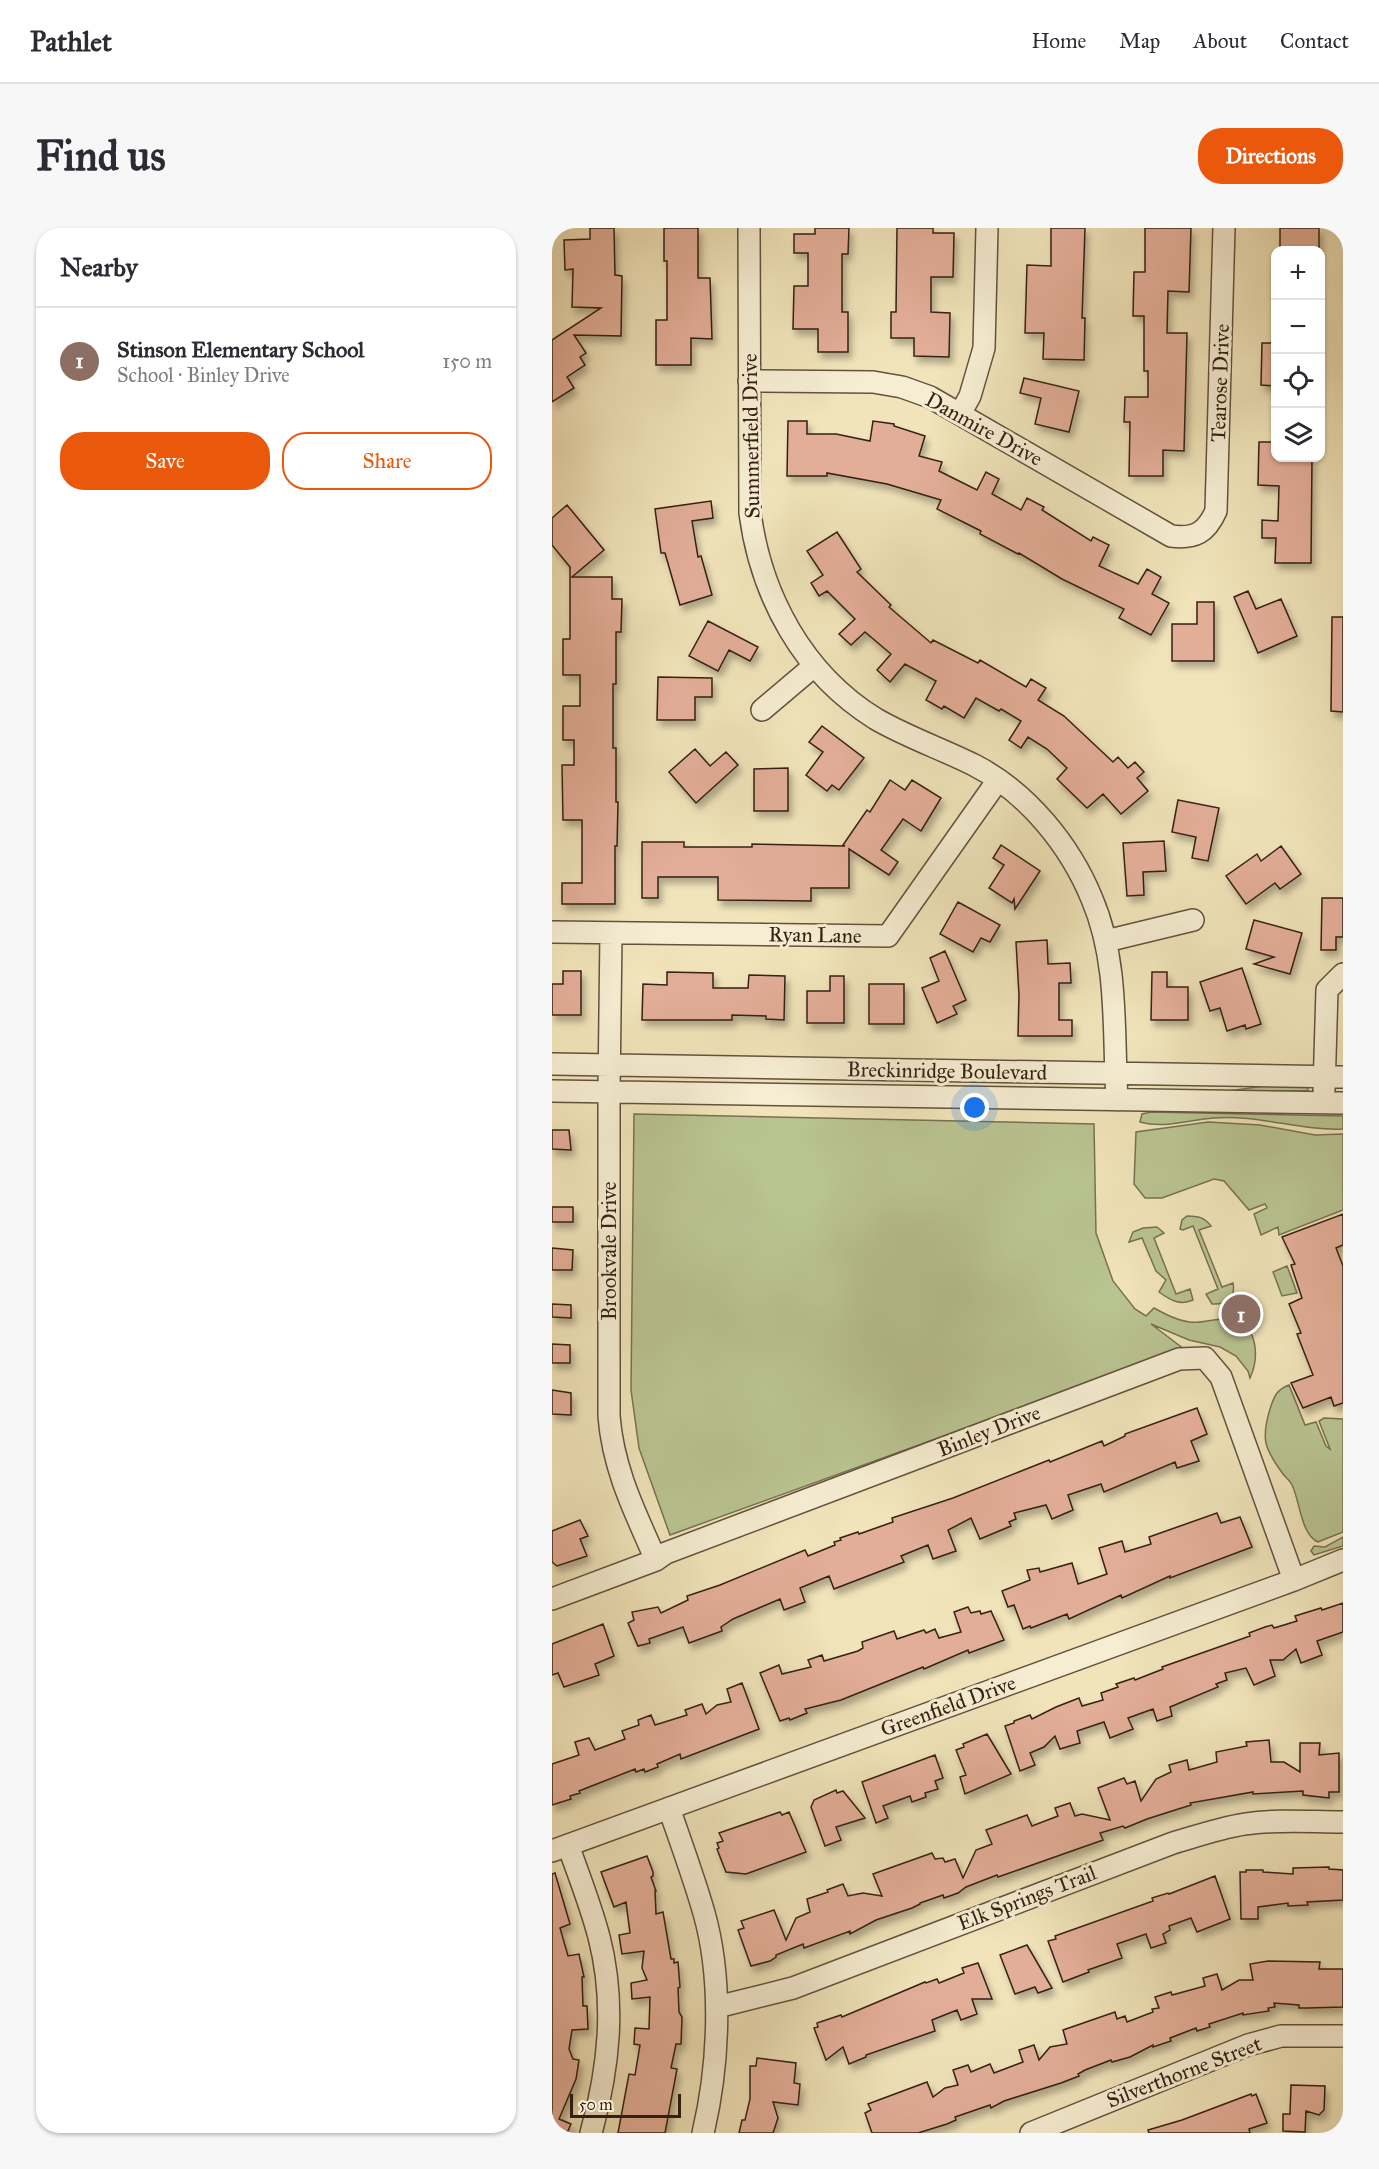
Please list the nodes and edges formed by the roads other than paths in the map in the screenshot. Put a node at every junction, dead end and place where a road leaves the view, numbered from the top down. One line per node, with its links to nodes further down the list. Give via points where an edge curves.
1 (749, 228): 4 (street, Summerfield Drive)
2 (987, 228): 5 (street, via 984,348 970,396)
3 (1224, 228): 6 (street, Tearose Drive, via 1216,511)
4 (749, 381): 5 (street, Danmire Drive, via 873,382 902,387); 7 (street, Summerfield Drive, via 753,537 775,604)
5 (960, 414): 6 (street, Danmire Drive, via 1171,536 1186,538)
6 (1201, 532)
7 (814, 666): 8 (street); 9 (street, Summerfield Drive, via 876,718)
8 (762, 710)
9 (998, 780): 12 (street, Ryan Lane, via 888,936); 13 (street, Summerfield Drive, via 1033,809 1056,836 1092,899)
10 (1193, 920): 13 (street)
11 (552, 932): 12 (street, Ryan Lane)
12 (611, 933): 16 (street, Brookvale Drive)
13 (1106, 941): 17 (street, Summerfield Drive, via 1113,982)
14 (1343, 974): 18 (street, via 1327,990)
15 (552, 1064): 16 (street, Breckinridge Boulevard)
16 (610, 1065): 17 (street, Breckinridge Boulevard); 20 (street, Brookvale Drive)
17 (1115, 1074): 18 (street, Breckinridge Boulevard); 21 (street, Summerfield Drive)
18 (1334, 1077): 22 (street)
19 (552, 1091): 20 (street, Breckinridge Boulevard)
20 (609, 1091): 21 (street, Breckinridge Boulevard); 23 (street, Brookvale Drive, via 611,1443)
21 (1117, 1100): 22 (street, Breckinridge Boulevard)
22 (1333, 1103)
23 (656, 1560): 25 (street, Binley Drive, via 1179,1359 1205,1358 1221,1377); 26 (street, Binley Drive)
24 (1343, 1560): 25 (street, Greenfield Drive)
25 (1294, 1580): 27 (street, Greenfield Drive)
26 (552, 1599)
27 (669, 1808): 29 (street, Greenfield Drive); 30 (street, via 705,1915)
28 (1343, 1822): 30 (street, Elk Springs Trail, via 1275,1821 1212,1831 793,1988)
29 (560, 1848): 32 (street, via 588,1900 599,1938 610,2008 605,2071)
30 (717, 2007): 33 (street, via 714,2067)
31 (1343, 2037): 34 (street, Silverthorne Street, via 1281,2037 1248,2045)
32 (591, 2133)
33 (703, 2133)
34 (1031, 2133)

